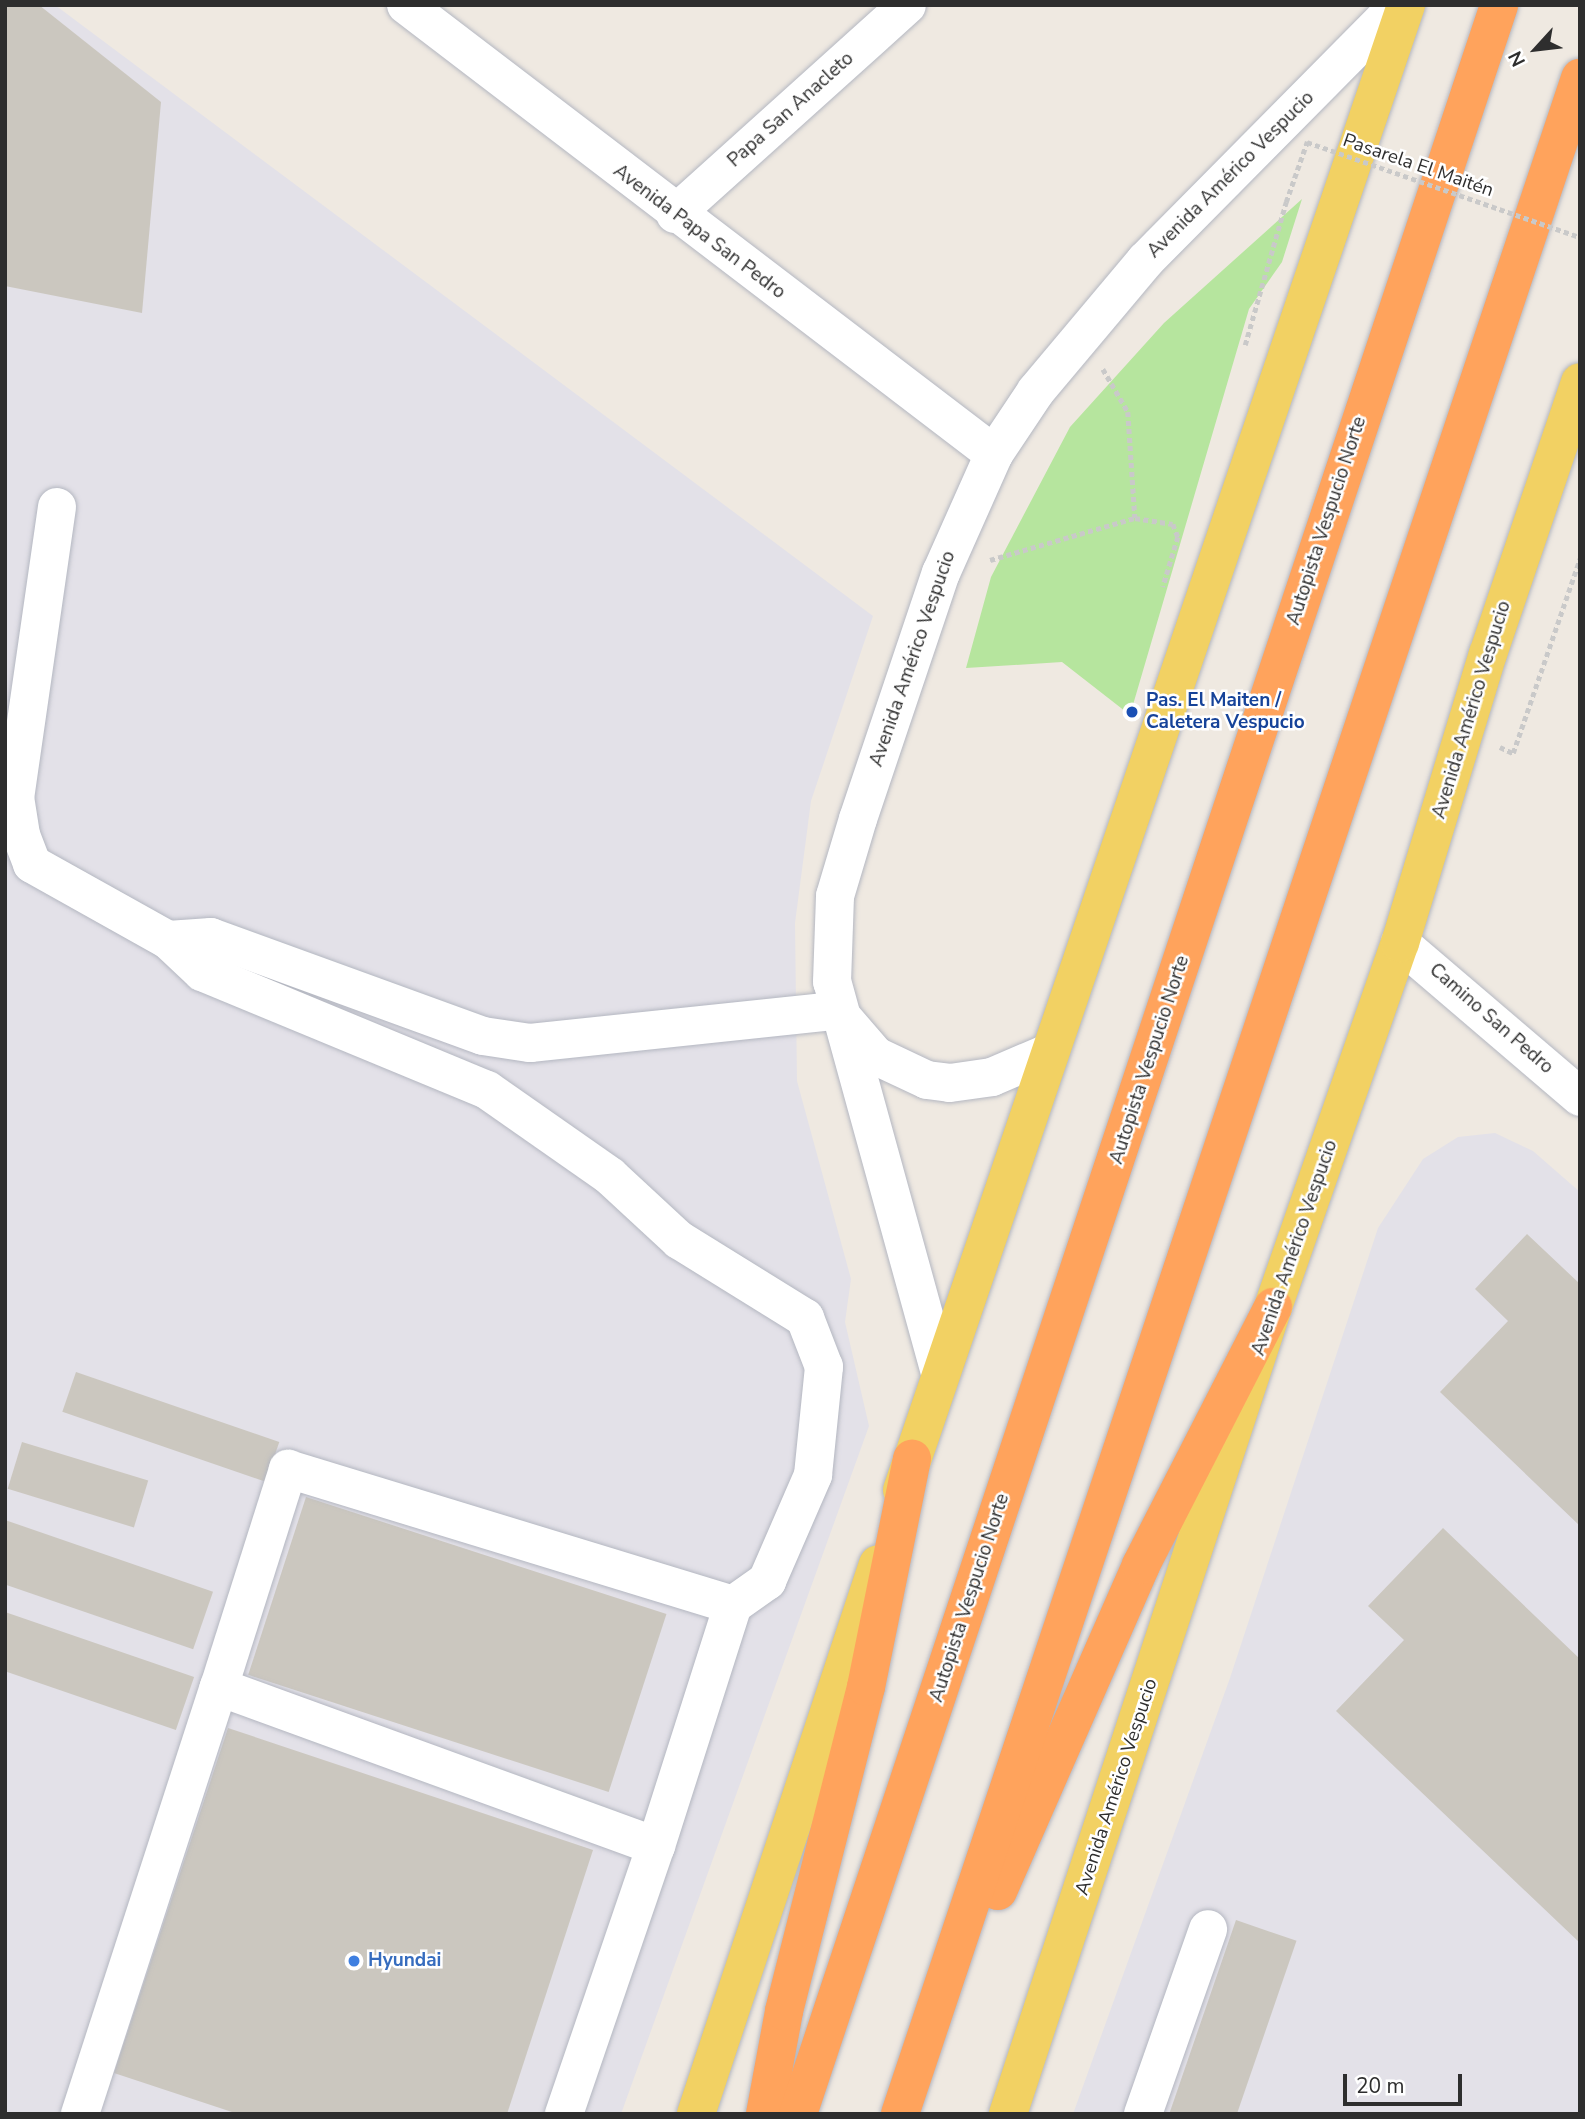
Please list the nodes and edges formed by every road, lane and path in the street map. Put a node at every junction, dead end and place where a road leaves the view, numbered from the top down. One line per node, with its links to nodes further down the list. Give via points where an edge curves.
1 (406, 5): 8 (street, Avenida Papa San Pedro)
2 (1398, 5): 10 (street, Avenida Américo Vespucio, via 1145,261)
3 (1406, 5): 22 (main road)
4 (1499, 5): 35 (highway, Autopista Vespucio Norte)
5 (889, 11): 8 (street, Papa San Anacleto)
6 (1580, 78): 36 (highway)
7 (1286, 202): 9 (path, Pasarela El Maitén, bridge, via 1307,142)
8 (675, 214): 12 (street, Avenida Papa San Pedro)
9 (1580, 236)
10 (1074, 340): 12 (street, Avenida Américo Vespucio); 14 (path, via 1093,351 1128,412)
11 (1580, 382): 20 (main road, Avenida Américo Vespucio, via 1488,654)
12 (994, 454): 16 (street, Avenida Américo Vespucio)
13 (57, 507): 19 (street, via 15,797 21,835 32,864)
14 (1135, 518): 16 (path); 17 (path, via 1173,524 1178,537)
15 (1580, 558): 18 (path)
16 (941, 573): 21 (street, Avenida Américo Vespucio, via 835,896 830,952)
17 (1160, 596)
18 (1513, 753)
19 (168, 940): 21 (street, via 211,937 483,1036 530,1043); 27 (street, via 202,972 487,1090 610,1176 679,1240 805,1318 824,1367 813,1475 767,1581)
20 (1400, 943): 23 (street, Camino San Pedro); 24 (main road, Avenida Américo Vespucio)
21 (837, 1011): 22 (street, via 876,1056 928,1080 950,1083 992,1077); 25 (street, Avenida Américo Vespucio)
22 (1050, 1052): 25 (main road)
23 (1580, 1097)
24 (1273, 1307): 36 (highway, via 1141,1565); 37 (main road, Avenida Américo Vespucio)
25 (940, 1373): 26 (main road)
26 (912, 1459): 33 (main road); 34 (highway, via 866,1687 784,2011)
27 (733, 1605): 28 (street, via 288,1469); 29 (street)
28 (219, 1687): 29 (street); 31 (street)
29 (656, 1846): 32 (street)
30 (1208, 1929): 38 (street)
31 (80, 2114)
32 (564, 2114)
33 (696, 2114)
34 (765, 2114)
35 (798, 2114)
36 (900, 2114)
37 (1008, 2114)
38 (1143, 2114)

